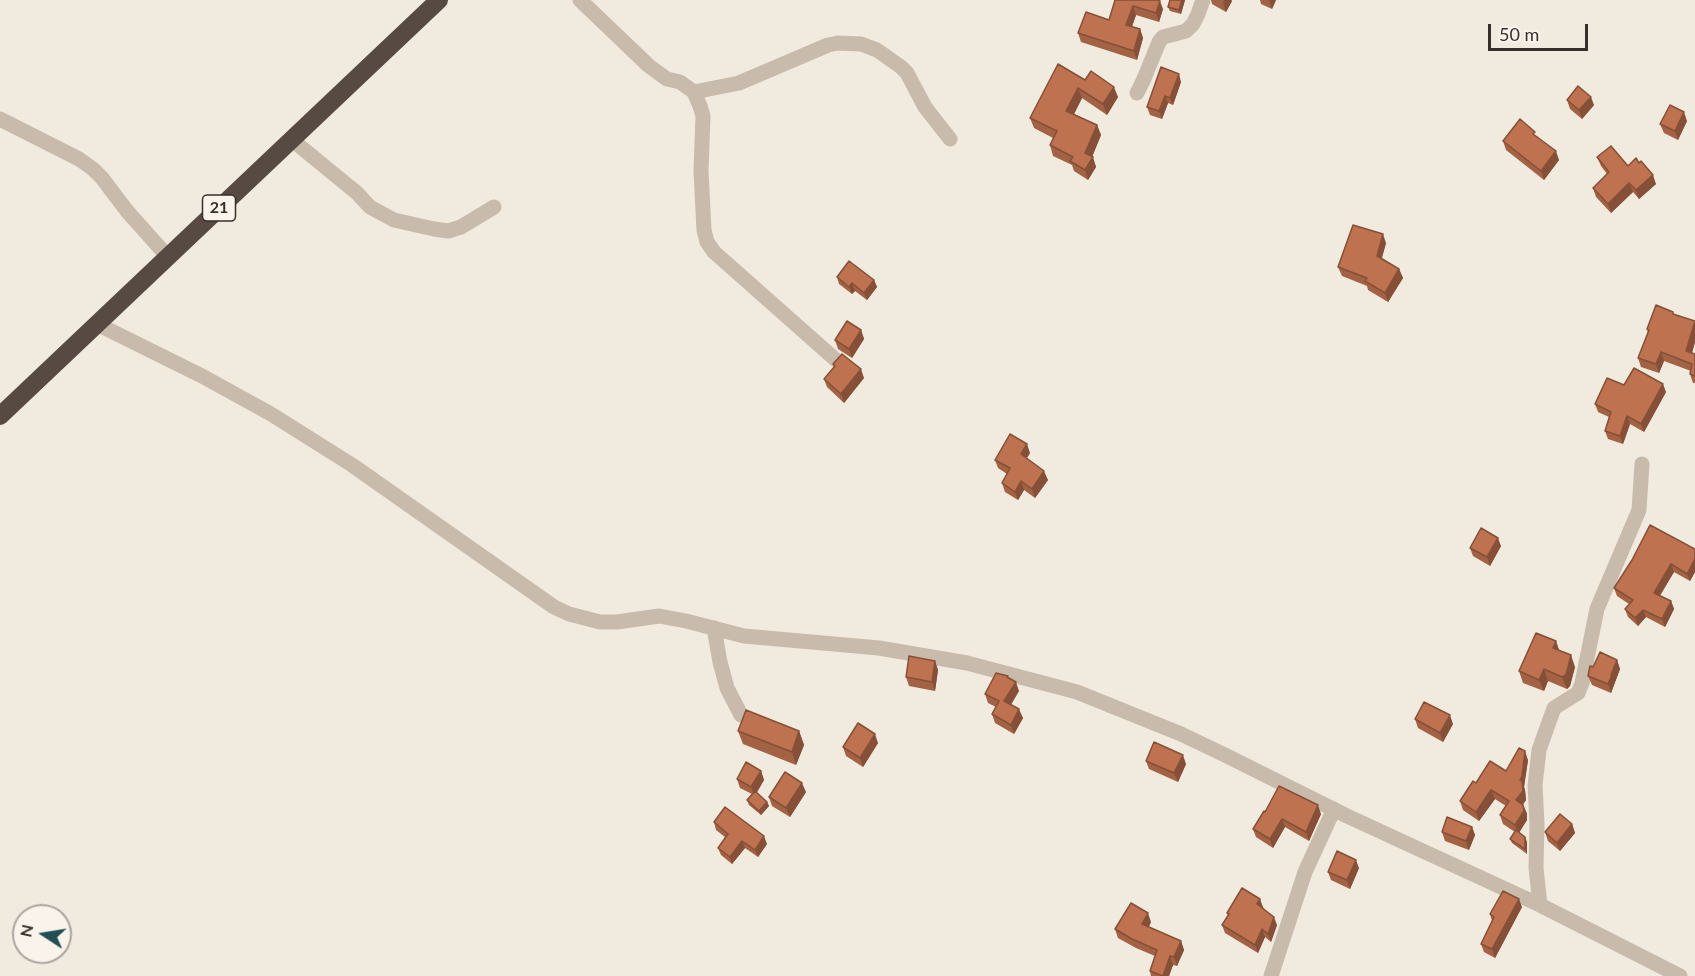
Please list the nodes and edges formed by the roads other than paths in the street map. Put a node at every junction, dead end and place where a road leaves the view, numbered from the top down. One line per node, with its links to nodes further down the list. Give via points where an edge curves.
1 (439, 0): 7 (highway, 21)
2 (580, 0): 4 (street, via 649,66)
3 (1203, 0): 5 (street, via 1186,31 1163,37 1159,42)
4 (694, 92): 8 (street, via 739,83 828,45 861,44 877,50 907,73 925,107); 12 (street, via 702,112 707,243)
5 (1137, 93)
6 (0, 119): 10 (street, via 93,169)
7 (291, 139): 9 (street, via 370,207 394,220 448,231); 10 (highway, 21)
8 (950, 139)
9 (494, 207)
10 (168, 257): 11 (highway, 21)
11 (97, 324): 13 (highway, 21); 15 (street, via 271,414 352,465 554,607 600,622 659,616)
12 (836, 360)
13 (0, 416)
14 (1641, 464): 18 (street, via 1639,510 1596,609 1582,683 1578,693 1554,708 1539,750 1535,785)
15 (714, 628): 16 (street, via 727,688); 17 (street, via 767,640 879,648 967,663 1077,692 1182,734)
16 (741, 716)
17 (1334, 809): 18 (street); 19 (street, via 1305,872)
18 (1540, 905): 20 (street)
19 (1271, 976)
20 (1680, 976)

